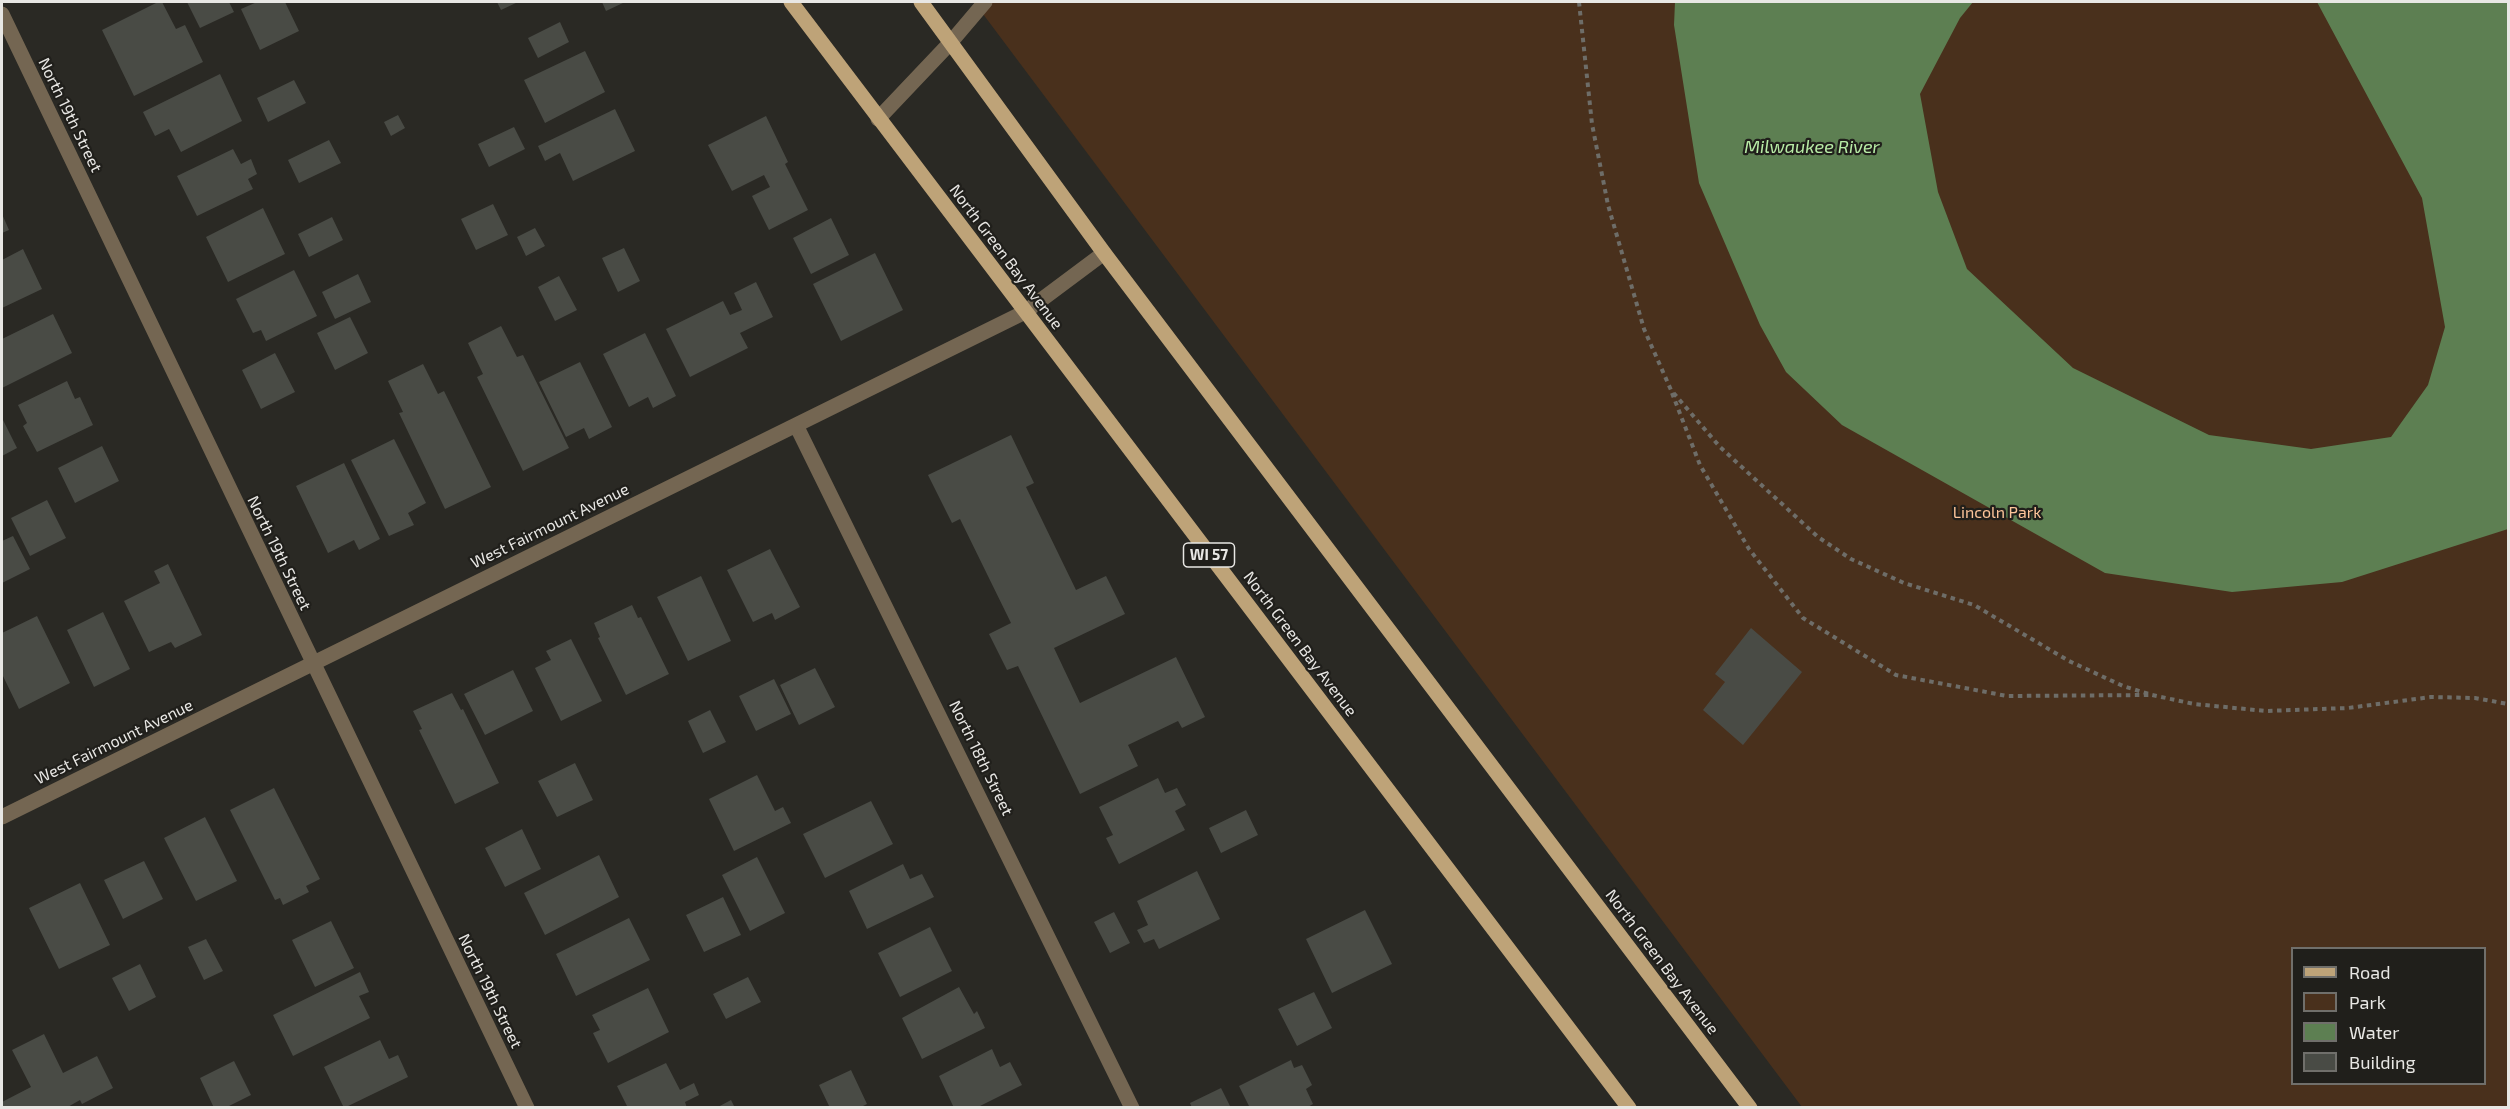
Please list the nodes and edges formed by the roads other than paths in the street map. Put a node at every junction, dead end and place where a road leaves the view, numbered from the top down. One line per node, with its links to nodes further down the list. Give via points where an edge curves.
1 (791, 2): 6 (main road, North Green Bay Avenue / WI 57)
2 (921, 2): 5 (main road, North Green Bay Avenue)
3 (986, 2): 5 (street)
4 (2, 14): 10 (street, North 19th Street)
5 (951, 42): 6 (street); 7 (main road, North Green Bay Avenue)
6 (878, 119): 8 (main road, North Green Bay Avenue / WI 57)
7 (1104, 253): 8 (street, West Fairmount Avenue); 15 (main road, North Green Bay Avenue)
8 (1025, 312): 9 (street, West Fairmount Avenue); 14 (main road, North Green Bay Avenue / WI 57)
9 (796, 425): 10 (street, West Fairmount Avenue); 13 (street, North 18th Street)
10 (312, 664): 11 (street, West Fairmount Avenue); 12 (street, North 19th Street)
11 (2, 817)
12 (527, 1107)
13 (1132, 1107)
14 (1629, 1107)
15 (1750, 1107)

